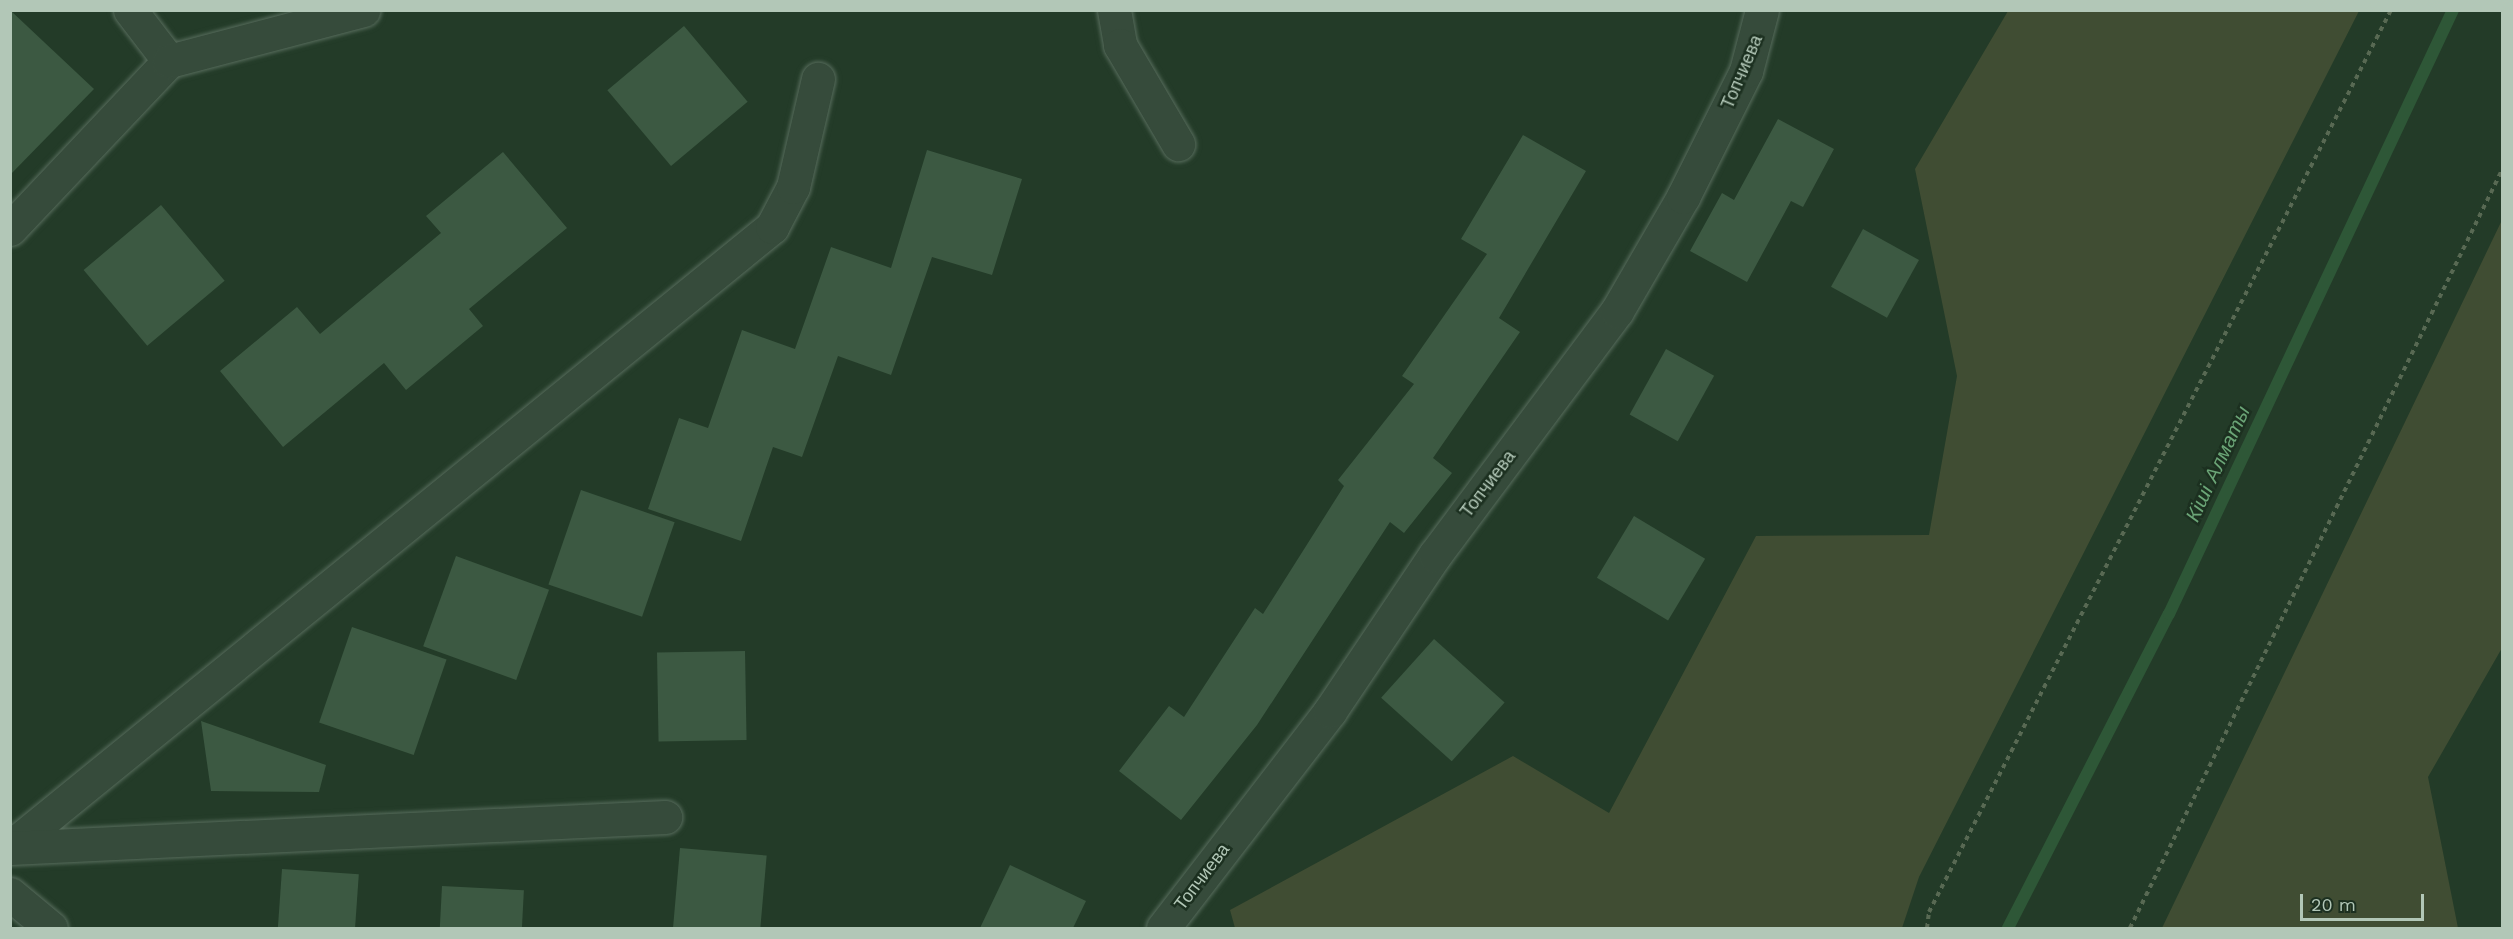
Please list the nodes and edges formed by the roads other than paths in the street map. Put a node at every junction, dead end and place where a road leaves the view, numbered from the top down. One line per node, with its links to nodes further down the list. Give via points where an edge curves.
1 (130, 10): 5 (street)
2 (363, 10): 5 (street)
3 (1114, 10): 7 (street, via 1120,45)
4 (1762, 10): 13 (street, Топчиева, via 1746,71 1683,197 1617,311 1435,555 1330,711)
5 (169, 61): 8 (street)
6 (818, 80): 10 (street, via 793,187 772,227)
7 (1178, 144)
8 (10, 229)
9 (665, 817): 10 (street)
10 (12, 846)
11 (10, 894): 12 (street)
12 (51, 928)
13 (1163, 928)

